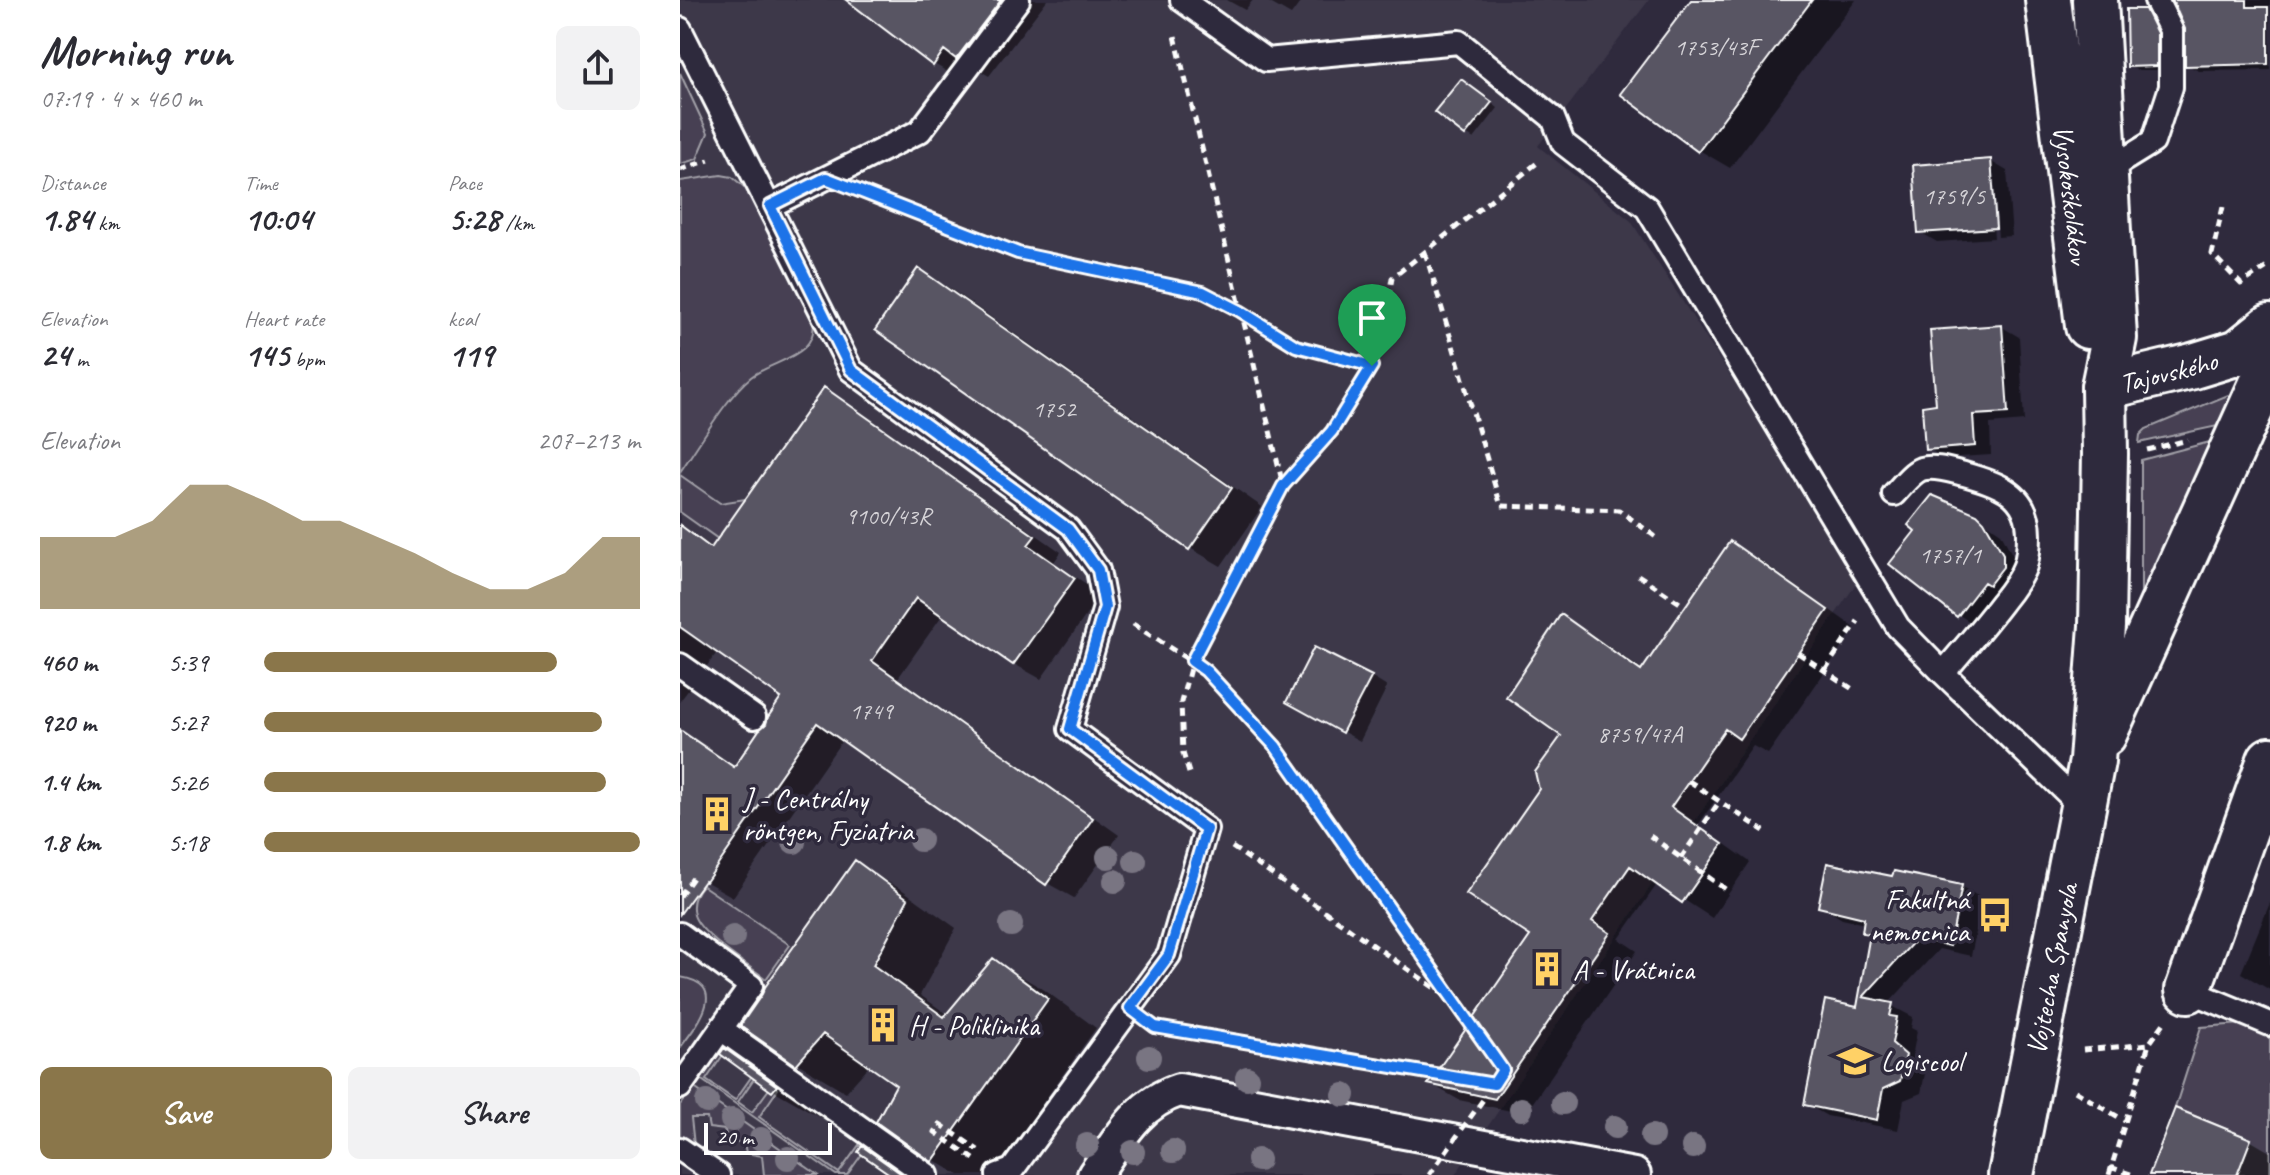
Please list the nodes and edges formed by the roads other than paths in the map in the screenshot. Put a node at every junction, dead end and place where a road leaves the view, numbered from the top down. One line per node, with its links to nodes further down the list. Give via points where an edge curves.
1 (1018, 0): 8 (lane, via 920,131)
2 (1182, 0): 14 (lane, via 1266,60 1459,42 1553,118 1563,143 1647,208 1898,627)
3 (2048, 0): 11 (street, Vysokoškolákov, via 2086,319)
4 (2095, 0): 7 (street, Vysokoškolákov)
5 (2156, 0): 7 (lane, via 2171,30 2171,87 2153,142)
6 (680, 29): 8 (lane)
7 (2106, 171): 11 (street, Vysokoškolákov, via 2114,338)
8 (770, 206): 25 (lane, via 851,370 1068,529 1098,570 1105,607 1070,729 1206,829 1169,955 1012,1170)
9 (2270, 327): 11 (street, Tajovského, via 2239,352)
10 (2270, 366): 17 (street)
11 (2104, 387): 17 (street, Vysokoškolákov, via 2102,626)
12 (1894, 494): 14 (lane, via 1921,469 1957,472 2011,493 2024,506 2029,524 2026,564 2017,582)
13 (680, 665): 15 (lane)
14 (1943, 673): 18 (lane)
15 (754, 717)
16 (2270, 760): 20 (street)
17 (2092, 761): 18 (street, Vojtecha Spanyola)
18 (2083, 808): 30 (street, Vojtecha Spanyola)
19 (680, 934): 22 (lane, via 751,986)
20 (2188, 990): 21 (lane)
21 (2270, 1024)
22 (721, 1029): 23 (lane); 27 (lane)
23 (680, 1087)
24 (682, 1152): 26 (lane)
25 (989, 1169)
26 (718, 1175)
27 (927, 1175)
28 (1094, 1175): 29 (street, via 1135,1118 1162,1096 1179,1090)
29 (1634, 1175)
30 (2011, 1175)

